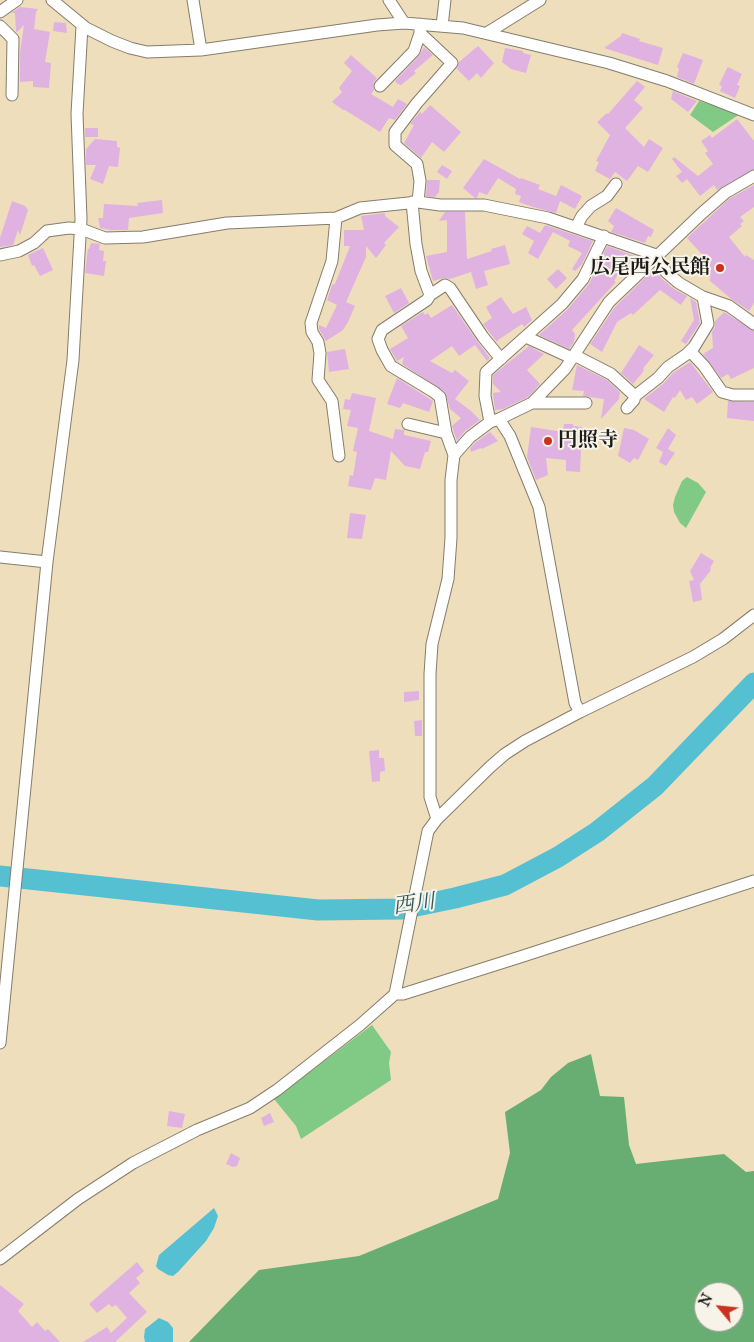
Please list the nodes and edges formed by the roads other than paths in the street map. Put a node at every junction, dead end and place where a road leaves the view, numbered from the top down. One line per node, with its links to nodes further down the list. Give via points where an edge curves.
1 (17, 0): 7 (street)
2 (52, 0): 10 (street)
3 (194, 0): 14 (street)
4 (389, 0): 8 (street)
5 (445, 0): 11 (street)
6 (540, 0): 13 (street)
7 (0, 12)
8 (404, 23): 12 (street); 14 (street)
9 (0, 26): 16 (street, via 14,39)
10 (82, 26): 14 (street, via 112,41 147,52); 23 (street, via 77,114)
11 (442, 26): 12 (street); 13 (street)
12 (420, 28): 15 (street, via 414,51); 20 (street, via 452,63 395,132 395,145 417,164 420,181)
13 (487, 32): 17 (street, via 617,65)
14 (201, 50)
15 (380, 86)
16 (12, 95)
17 (754, 114)
18 (754, 176): 26 (street, via 725,193)
19 (616, 184): 22 (street, via 607,196 591,206)
20 (415, 202): 21 (street, via 360,208); 22 (street, via 484,205); 27 (street, via 416,244)
21 (336, 218): 23 (street, via 227,224 143,237 105,238); 43 (street, via 332,261 311,323 320,352 318,380 332,401)
22 (576, 227): 24 (street)
23 (80, 229): 25 (street, via 47,231 19,251); 45 (street, via 73,360)
24 (604, 236): 26 (street); 30 (street, via 583,279 562,304)
25 (0, 255)
26 (656, 255): 28 (street, via 666,272); 32 (street, via 609,302)
27 (430, 296): 33 (street, via 445,284 450,288); 41 (street, via 382,330 378,338 391,366 440,397)
28 (702, 297): 29 (street, via 729,306); 31 (street, via 708,324)
29 (754, 324)
30 (526, 337): 32 (street); 33 (street)
31 (690, 351): 34 (street, via 722,392); 35 (street)
32 (573, 356): 35 (street, via 612,374); 36 (street)
33 (501, 359): 39 (street, via 486,372 485,396)
34 (754, 395)
35 (635, 396): 38 (street)
36 (532, 403): 37 (street); 39 (street)
37 (586, 403)
38 (627, 408)
39 (494, 420): 42 (street, via 470,437); 47 (street, via 510,436 539,508 575,703)
40 (408, 424): 41 (street)
41 (446, 433): 42 (street)
42 (454, 455): 48 (street, via 448,579 432,644 430,674 430,797)
43 (339, 456)
44 (0, 557): 45 (street)
45 (47, 562): 51 (street)
46 (754, 615): 47 (street, via 693,657)
47 (580, 712): 48 (street, via 505,754)
48 (437, 819): 50 (street, via 428,832)
49 (754, 881): 50 (street, via 403,994)
50 (394, 994): 52 (street, via 277,1090 250,1108 197,1130 134,1163 78,1199)
51 (0, 1043)
52 (0, 1259)

